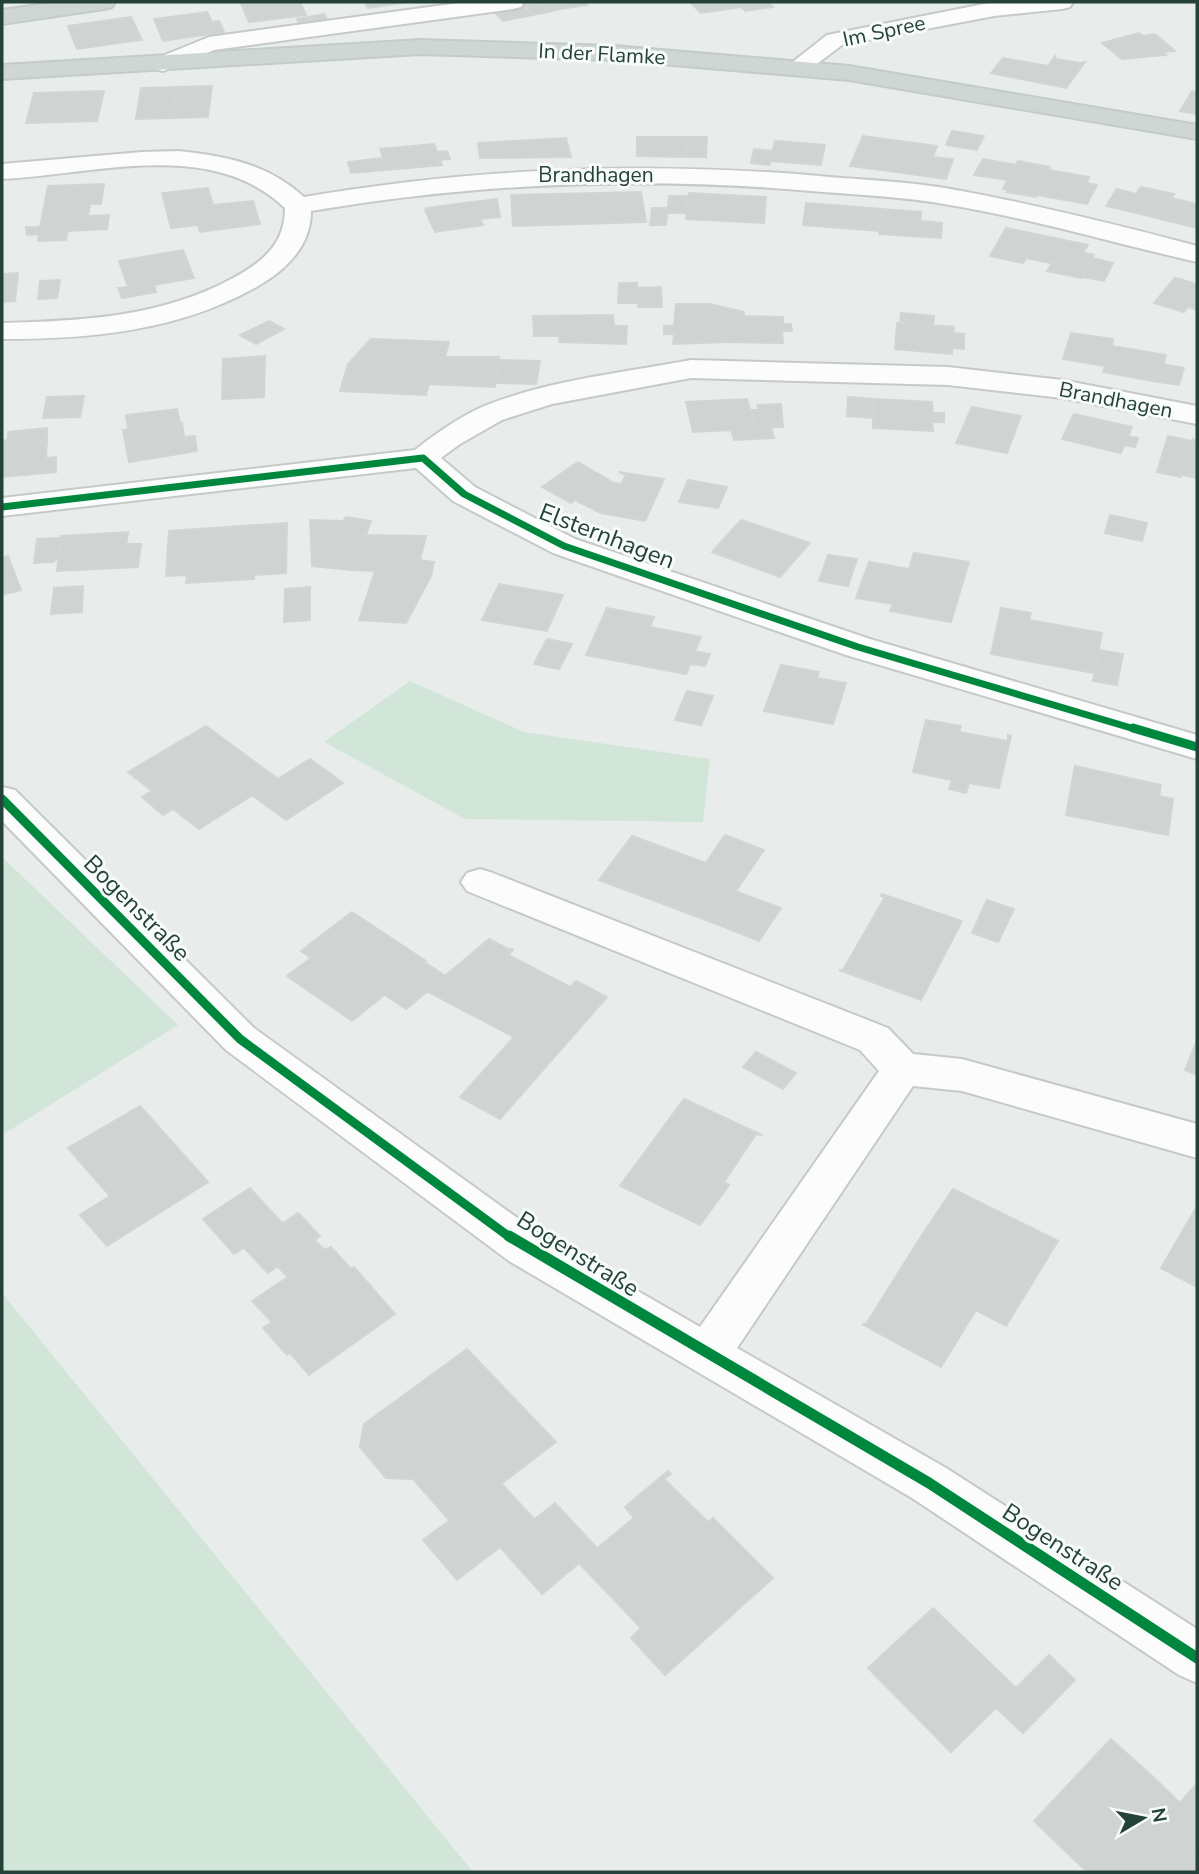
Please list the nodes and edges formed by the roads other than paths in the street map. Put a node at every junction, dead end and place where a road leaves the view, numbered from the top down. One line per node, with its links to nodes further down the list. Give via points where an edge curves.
1 (104, 2): 4 (main road)
2 (513, 2): 5 (street, via 209,44)
3 (1062, 2): 6 (street, Im Spree, via 994,9 835,40)
4 (2, 16)
5 (163, 64): 6 (main road, In der Flamke, via 420,47 614,53); 7 (main road, In der Flamke)
6 (797, 68): 8 (main road, In der Flamke, via 914,82)
7 (2, 72)
8 (1197, 132)
9 (2, 172): 10 (street, via 195,159 237,167 273,184)
10 (298, 206): 11 (street, Brandhagen, via 368,192 527,175 753,176 942,195 1084,224); 12 (street, via 296,235 278,261 230,293 191,309 99,328)
11 (1197, 254)
12 (2, 331)
13 (1197, 415): 14 (street, Brandhagen, via 1062,389 948,376 691,369 524,403 492,414)
14 (423, 458): 15 (street); 16 (street, Elsternhagen, via 464,494 564,546 858,647)
15 (2, 507)
16 (1197, 747)
17 (2, 799): 21 (street, Bogenstraße, via 240,1039 525,1248)
18 (480, 882): 19 (street, via 874,1039)
19 (902, 1069): 20 (street, via 962,1074); 21 (street)
20 (1197, 1141)
21 (707, 1354): 22 (street, Bogenstraße, via 929,1483)
22 (1197, 1658)

